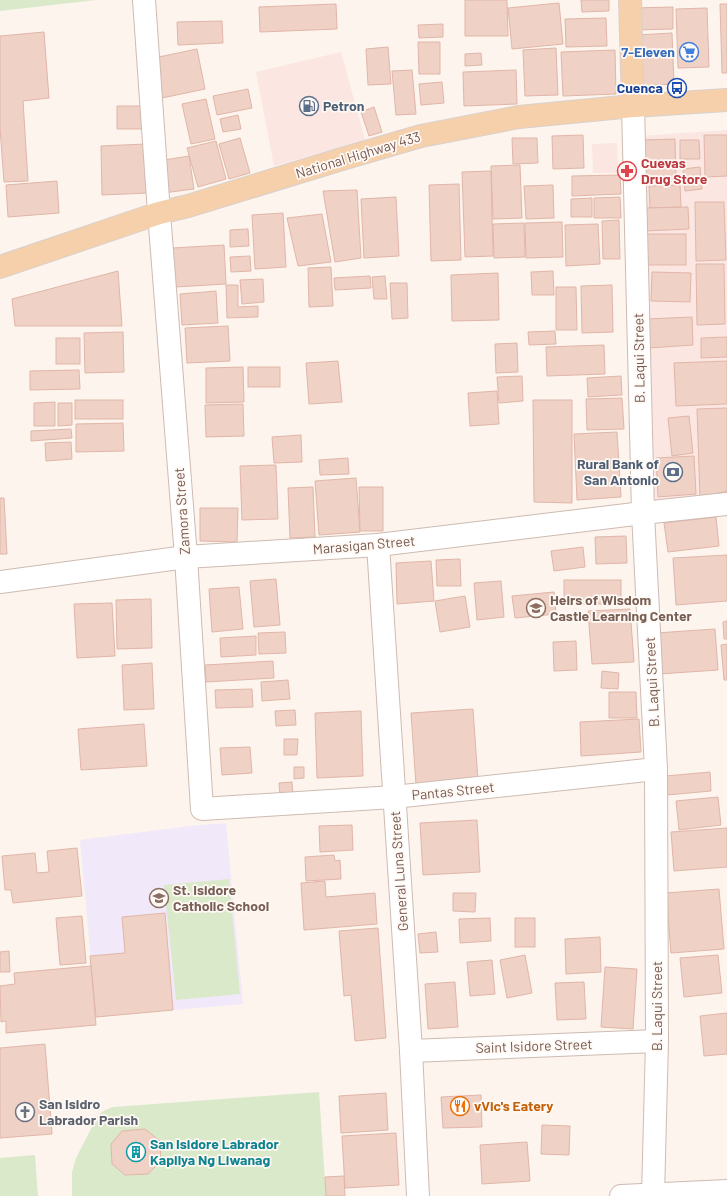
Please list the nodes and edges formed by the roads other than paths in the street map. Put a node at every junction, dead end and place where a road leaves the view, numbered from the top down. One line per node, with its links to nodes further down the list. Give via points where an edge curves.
1 (144, 0): 5 (street, Zamora Street)
2 (630, 0): 4 (main road, B. Laqui Street)
3 (727, 100): 4 (main road, National Highway 433)
4 (633, 106): 5 (main road, National Highway 433, via 519,117 420,136); 8 (street, B. Laqui Street)
5 (159, 213): 6 (main road, National Highway 433); 10 (street, Zamora Street)
6 (0, 267)
7 (727, 504): 8 (street, Marasigan Street)
8 (643, 513): 9 (street, Marasigan Street); 12 (street, B. Laqui Street)
9 (378, 545): 10 (street, Marasigan Street); 13 (street, General Luna Street)
10 (186, 557): 11 (street, Marasigan Street); 14 (street, Zamora Street)
11 (0, 582)
12 (656, 769): 13 (street, Pantas Street); 15 (street, B. Laqui Street)
13 (394, 797): 14 (street, Pantas Street); 16 (street, General Luna Street)
14 (202, 809)
15 (657, 1041): 16 (street, Saint Isidore Street); 18 (street, B. Laqui Street)
16 (411, 1051): 19 (street, General Luna Street)
17 (727, 1191): 18 (street)
18 (653, 1195): 20 (street)
19 (418, 1196)
20 (621, 1196)

